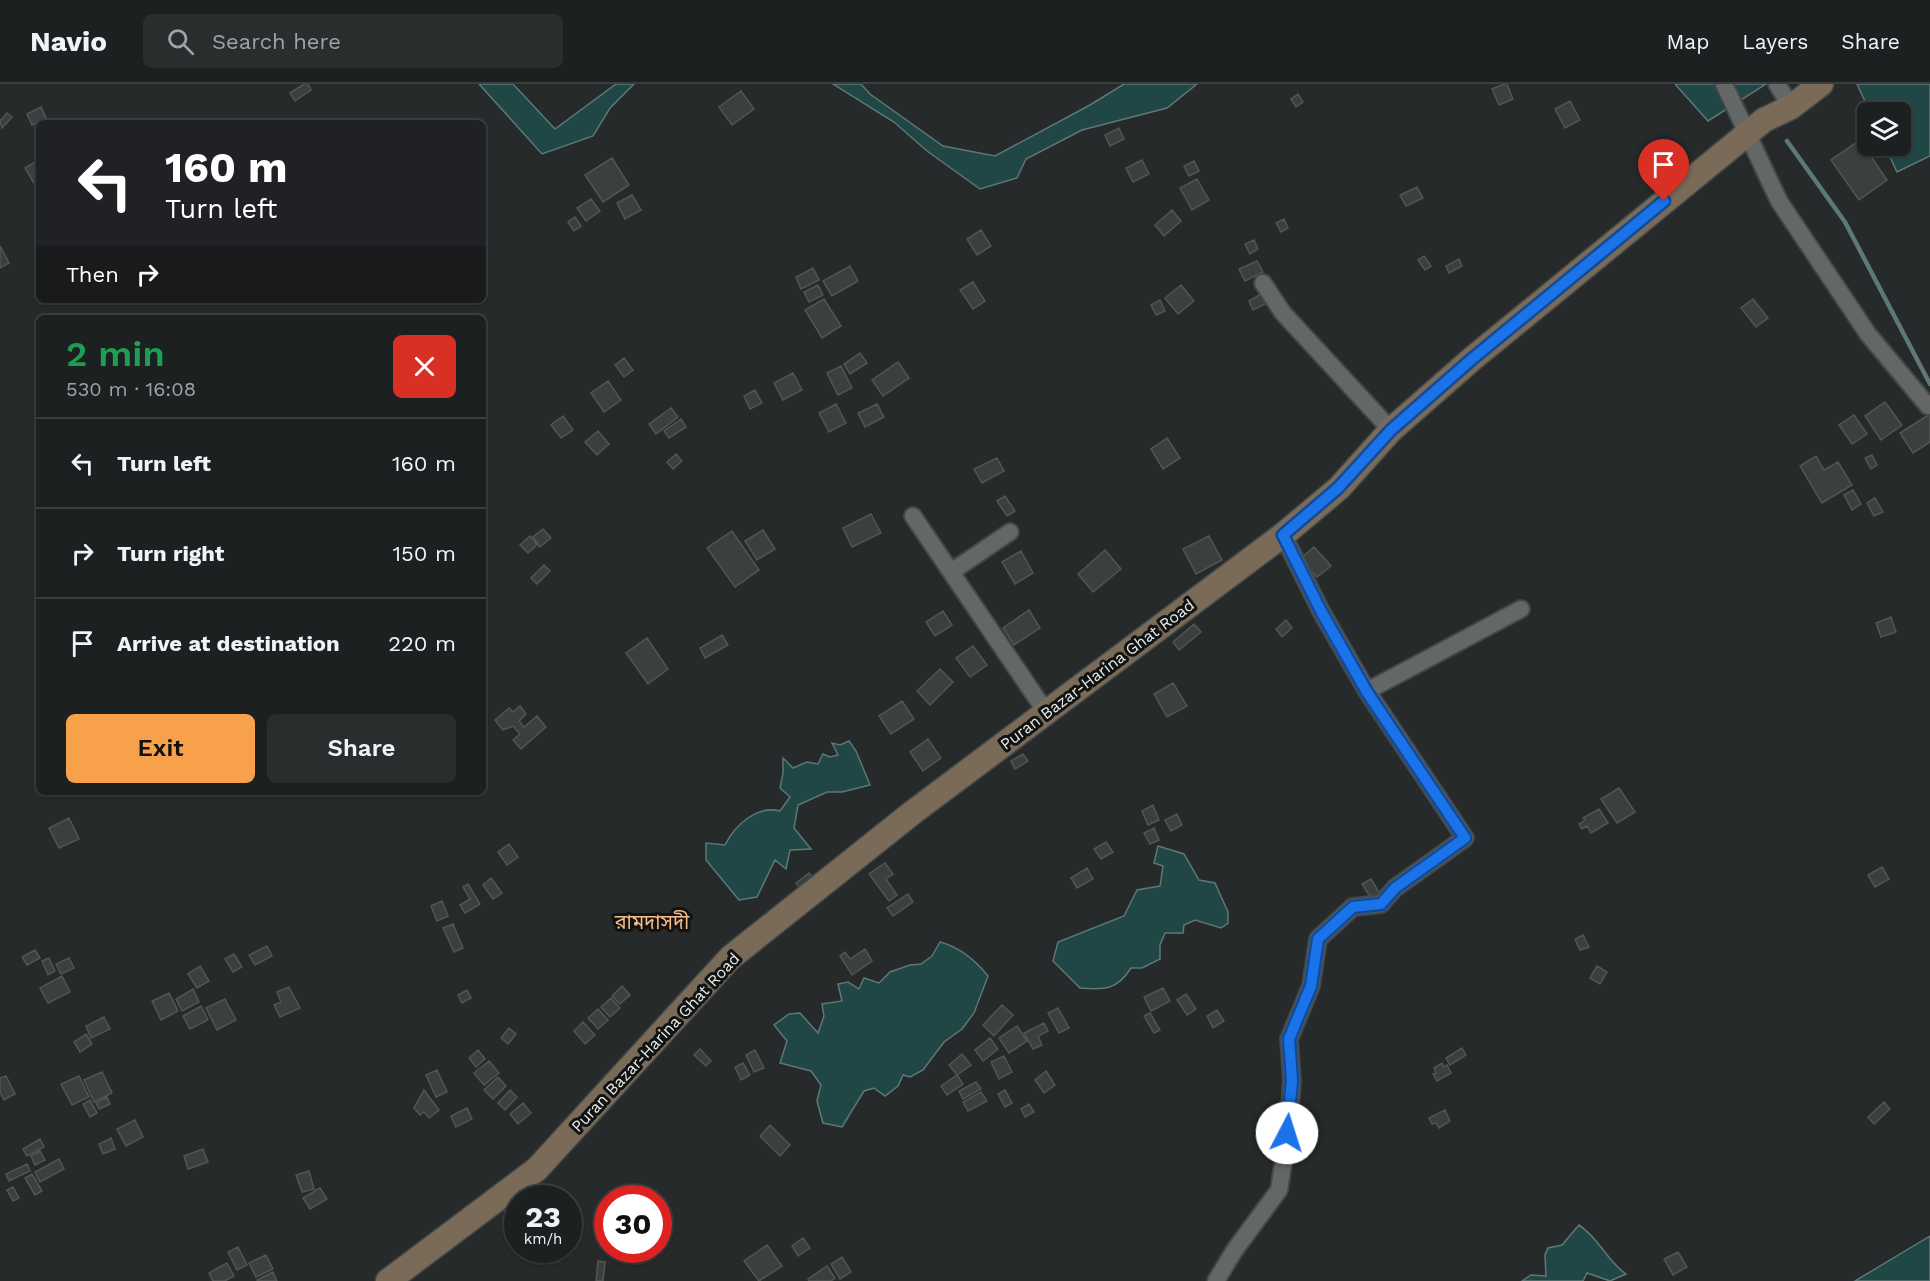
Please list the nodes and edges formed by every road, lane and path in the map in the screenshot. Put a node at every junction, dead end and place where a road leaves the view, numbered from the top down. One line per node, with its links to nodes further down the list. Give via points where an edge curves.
1 (1724, 84): 5 (street)
2 (1777, 84): 4 (street)
3 (1821, 84): 4 (main road, Puran Bazar-Harina Ghat Road)
4 (1791, 107): 5 (main road, Puran Bazar-Harina Ghat Road, via 1764,120)
5 (1749, 134): 7 (street, via 1779,201 1868,334); 8 (main road, Puran Bazar-Harina Ghat Road, via 1472,359)
6 (1263, 283): 8 (street, via 1282,314)
7 (1928, 406)
8 (1391, 430): 11 (main road, Puran Bazar-Harina Ghat Road, via 1338,488)
9 (913, 516): 12 (street)
10 (1010, 532): 12 (street)
11 (1283, 535): 14 (street); 15 (main road, Puran Bazar-Harina Ghat Road)
12 (951, 572): 15 (street)
13 (1521, 609): 14 (street)
14 (1367, 692): 17 (street, via 1465,838 1395,888 1381,904 1353,907 1318,939 1311,986 1289,1039 1292,1081 1279,1190)
15 (1046, 712): 16 (main road, Puran Bazar-Harina Ghat Road, via 730,958 537,1169)
16 (388, 1281)
17 (1216, 1281)

